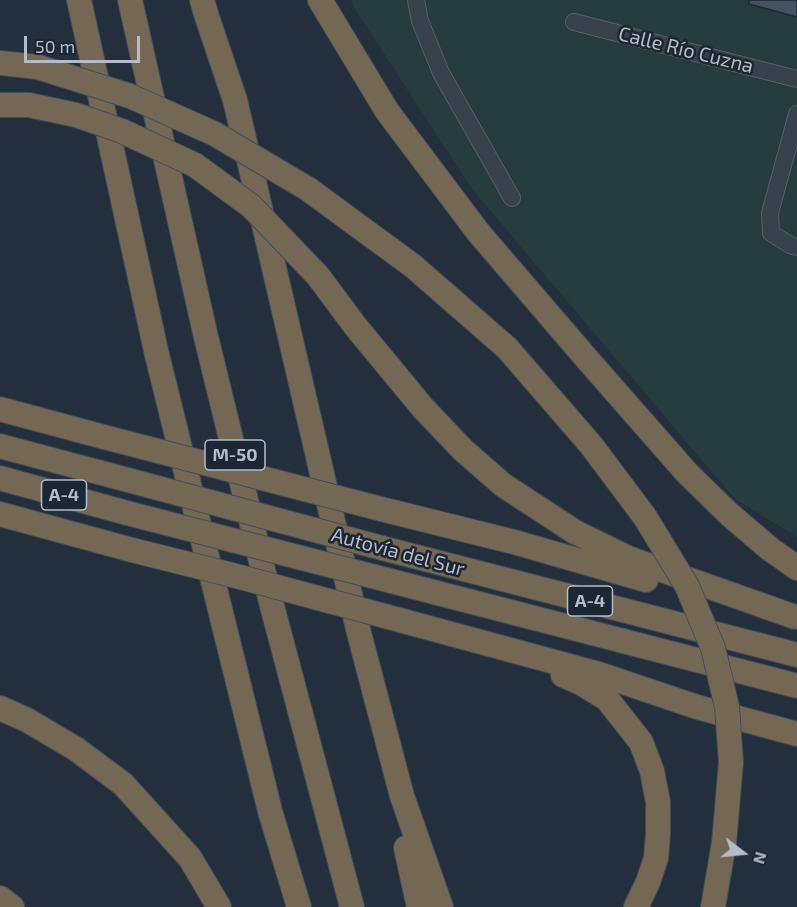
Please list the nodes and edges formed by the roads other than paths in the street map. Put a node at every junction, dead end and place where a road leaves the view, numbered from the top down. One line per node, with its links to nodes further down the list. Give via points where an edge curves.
1 (79, 0): 28 (highway, M-50, via 162,378 270,811)
2 (130, 0): 29 (highway, M-50, via 271,602)
3 (202, 0): 19 (highway, via 236,100)
4 (320, 0): 17 (highway, via 387,111 478,232 687,473 729,514)
5 (416, 0): 11 (street, via 420,21 441,73)
6 (574, 22): 8 (street, Calle Río Cuzna)
7 (0, 63): 33 (highway, bridge, via 38,67 141,100 215,134 308,189 413,266 507,348 591,445 645,517 687,586 713,648 726,707 731,762 724,843)
8 (797, 79)
9 (0, 105): 18 (highway, bridge, via 29,105 76,115 122,130 195,165 251,206 318,276 423,408 503,485 574,532 628,558)
10 (797, 114): 12 (street, via 770,213 771,233)
11 (513, 198)
12 (797, 247)
13 (0, 409): 18 (highway, bridge)
14 (0, 446): 21 (highway, Autovía del Sur / A-4, bridge)
15 (0, 478): 22 (highway, Autovía del Sur / A-4, bridge)
16 (0, 514): 20 (highway, bridge)
17 (797, 568)
18 (796, 617)
19 (359, 633): 30 (highway); 31 (highway, via 402,796)
20 (483, 642): 24 (highway); 32 (highway, via 580,683 607,699 641,742 658,802 658,834 656,858)
21 (797, 655)
22 (797, 686)
23 (0, 708): 27 (highway, via 76,748 123,784 190,858)
24 (797, 734)
25 (0, 898): 26 (highway)
26 (12, 907)
27 (219, 907)
28 (299, 907)
29 (352, 907)
30 (419, 907)
31 (441, 907)
32 (636, 907)
33 (713, 907)

